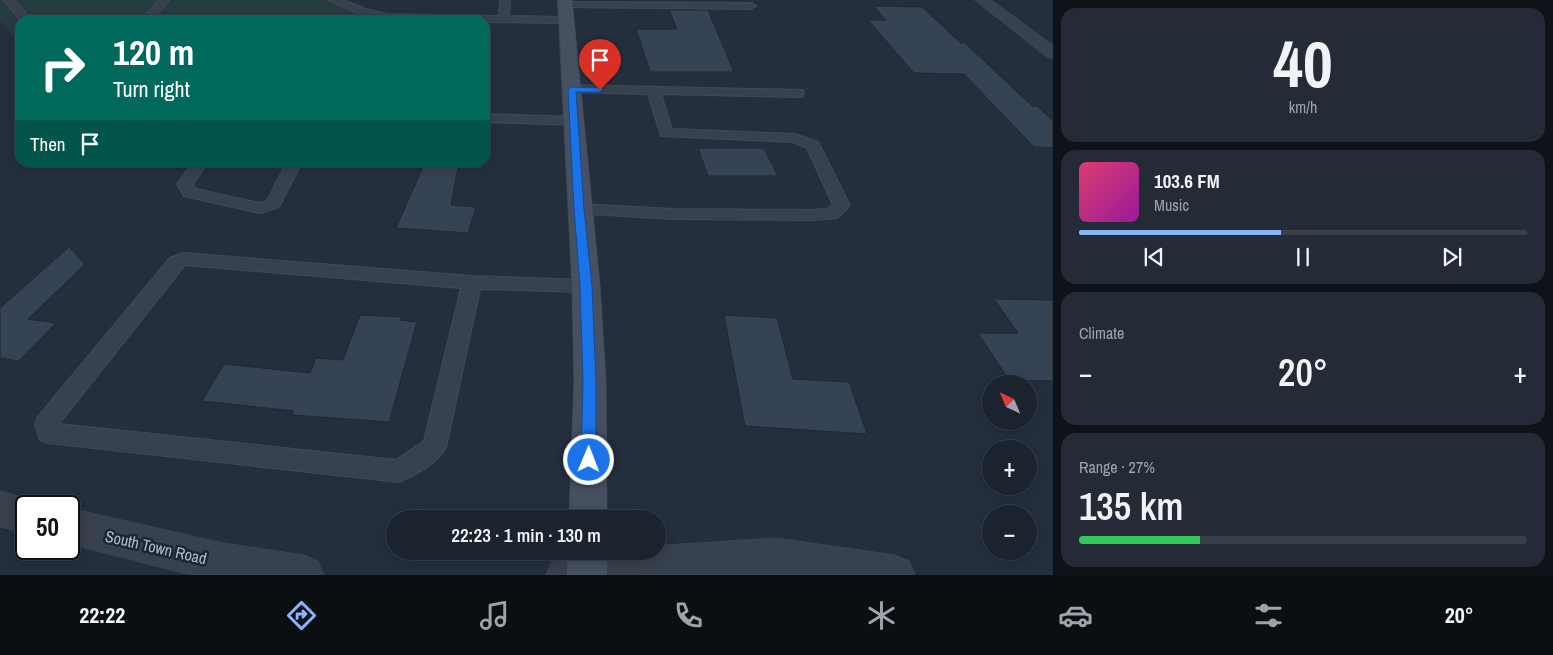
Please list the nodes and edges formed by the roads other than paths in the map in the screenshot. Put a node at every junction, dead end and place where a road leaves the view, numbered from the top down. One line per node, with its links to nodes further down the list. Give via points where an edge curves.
1 (8, 0): 8 (lane)
2 (164, 0): 9 (lane)
3 (334, 0): 10 (lane)
4 (505, 0): 11 (lane)
5 (982, 0): 13 (street)
6 (751, 6): 7 (lane)
7 (566, 8): 11 (lane); 14 (main road)
8 (23, 15)
9 (150, 15)
10 (377, 15)
11 (504, 19): 12 (lane)
12 (490, 23)
13 (1053, 53)
14 (572, 89): 15 (lane); 18 (main road)
15 (654, 92): 16 (lane); 21 (lane, via 666,133 795,138 813,144)
16 (798, 93)
17 (490, 118): 18 (lane)
18 (574, 121): 22 (main road)
19 (197, 167): 20 (lane, via 185,184 190,192 260,208 273,204)
20 (293, 167)
21 (842, 206): 22 (lane, via 831,214 812,215 673,214)
22 (579, 209): 24 (main road)
23 (472, 282): 23 (lane, via 434,447 400,471 48,433 46,424 176,262 183,259); 24 (lane)
24 (586, 286): 26 (main road, via 590,381)
25 (0, 509): 27 (street)
26 (588, 510)
27 (15, 512)
28 (80, 529): 30 (street, South Town Road, via 223,563)
29 (582, 568): 31 (street, via 776,558)
30 (304, 575)
31 (895, 575)

